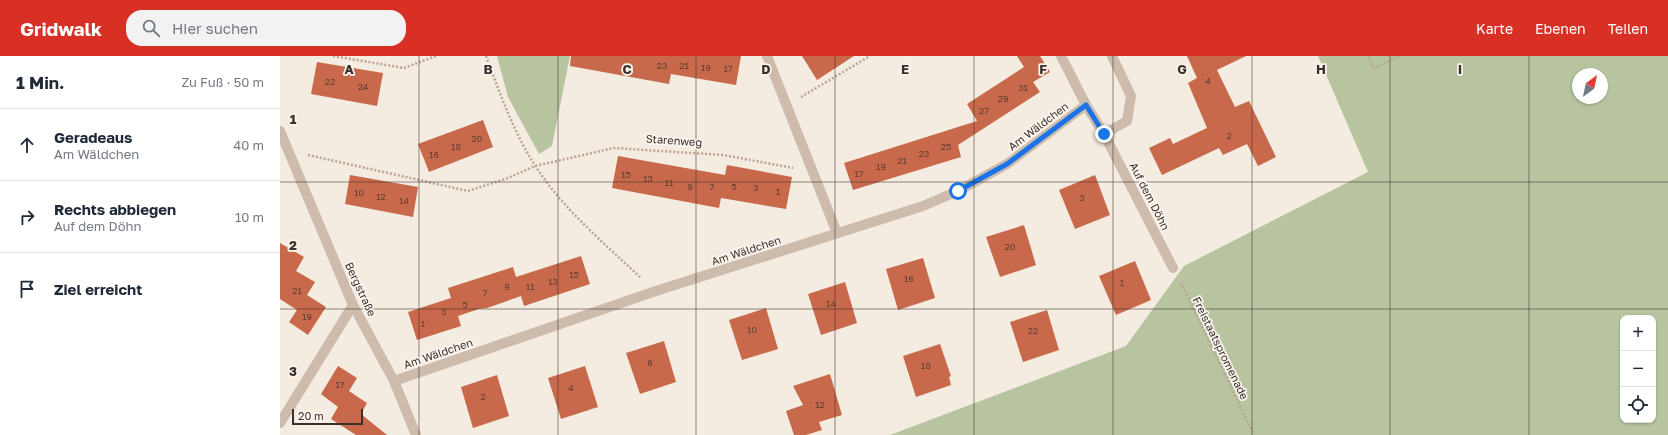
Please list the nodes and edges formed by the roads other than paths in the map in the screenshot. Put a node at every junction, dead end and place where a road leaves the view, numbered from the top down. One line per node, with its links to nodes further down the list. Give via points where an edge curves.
1 (767, 56): 7 (street)
2 (1061, 56): 4 (street, Auf dem Döhn)
3 (1112, 56): 6 (street, via 1131,96 1127,121)
4 (1086, 105): 6 (street, Auf dem Döhn); 7 (street, Am Wäldchen, via 1007,164 958,191 923,206)
5 (280, 131): 9 (street, Bergstraße)
6 (1104, 134): 8 (street, Auf dem Döhn)
7 (837, 233): 10 (street, Am Wäldchen, via 656,291)
8 (1173, 268)
9 (353, 305): 10 (street, Bergstraße); 11 (street)
10 (394, 381): 12 (street, Bergstraße)
11 (280, 423)
12 (416, 435)

